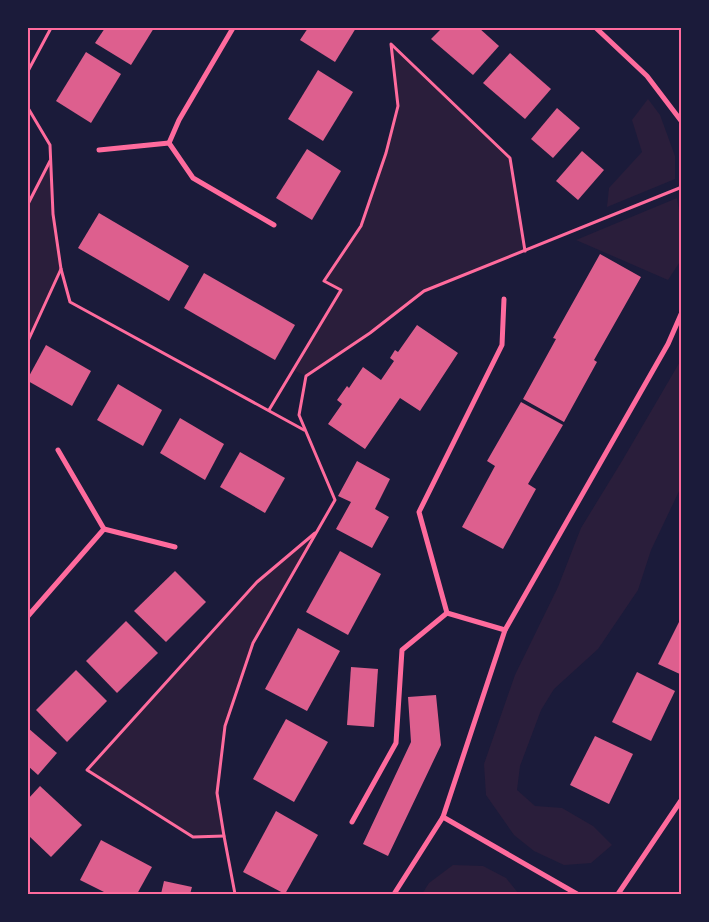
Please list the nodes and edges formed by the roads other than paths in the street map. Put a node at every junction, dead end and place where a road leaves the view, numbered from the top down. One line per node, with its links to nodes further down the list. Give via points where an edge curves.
1 (233, 28): 4 (street)
2 (596, 28): 3 (street, via 647,76)
3 (682, 122)
4 (169, 143): 5 (street); 6 (street, via 193,178)
5 (99, 150)
6 (274, 224)
7 (504, 299): 12 (street, via 502,345 419,512)
8 (682, 312): 14 (street, via 668,344)
9 (58, 450): 10 (street)
10 (104, 529): 11 (street); 13 (street)
11 (175, 547)
12 (447, 613): 14 (street); 17 (street, via 402,650 396,743)
13 (28, 616)
14 (505, 630): 16 (street)
15 (682, 799): 20 (street)
16 (443, 817): 18 (street); 19 (street)
17 (352, 822)
18 (394, 894)
19 (577, 894)
20 (618, 894)

